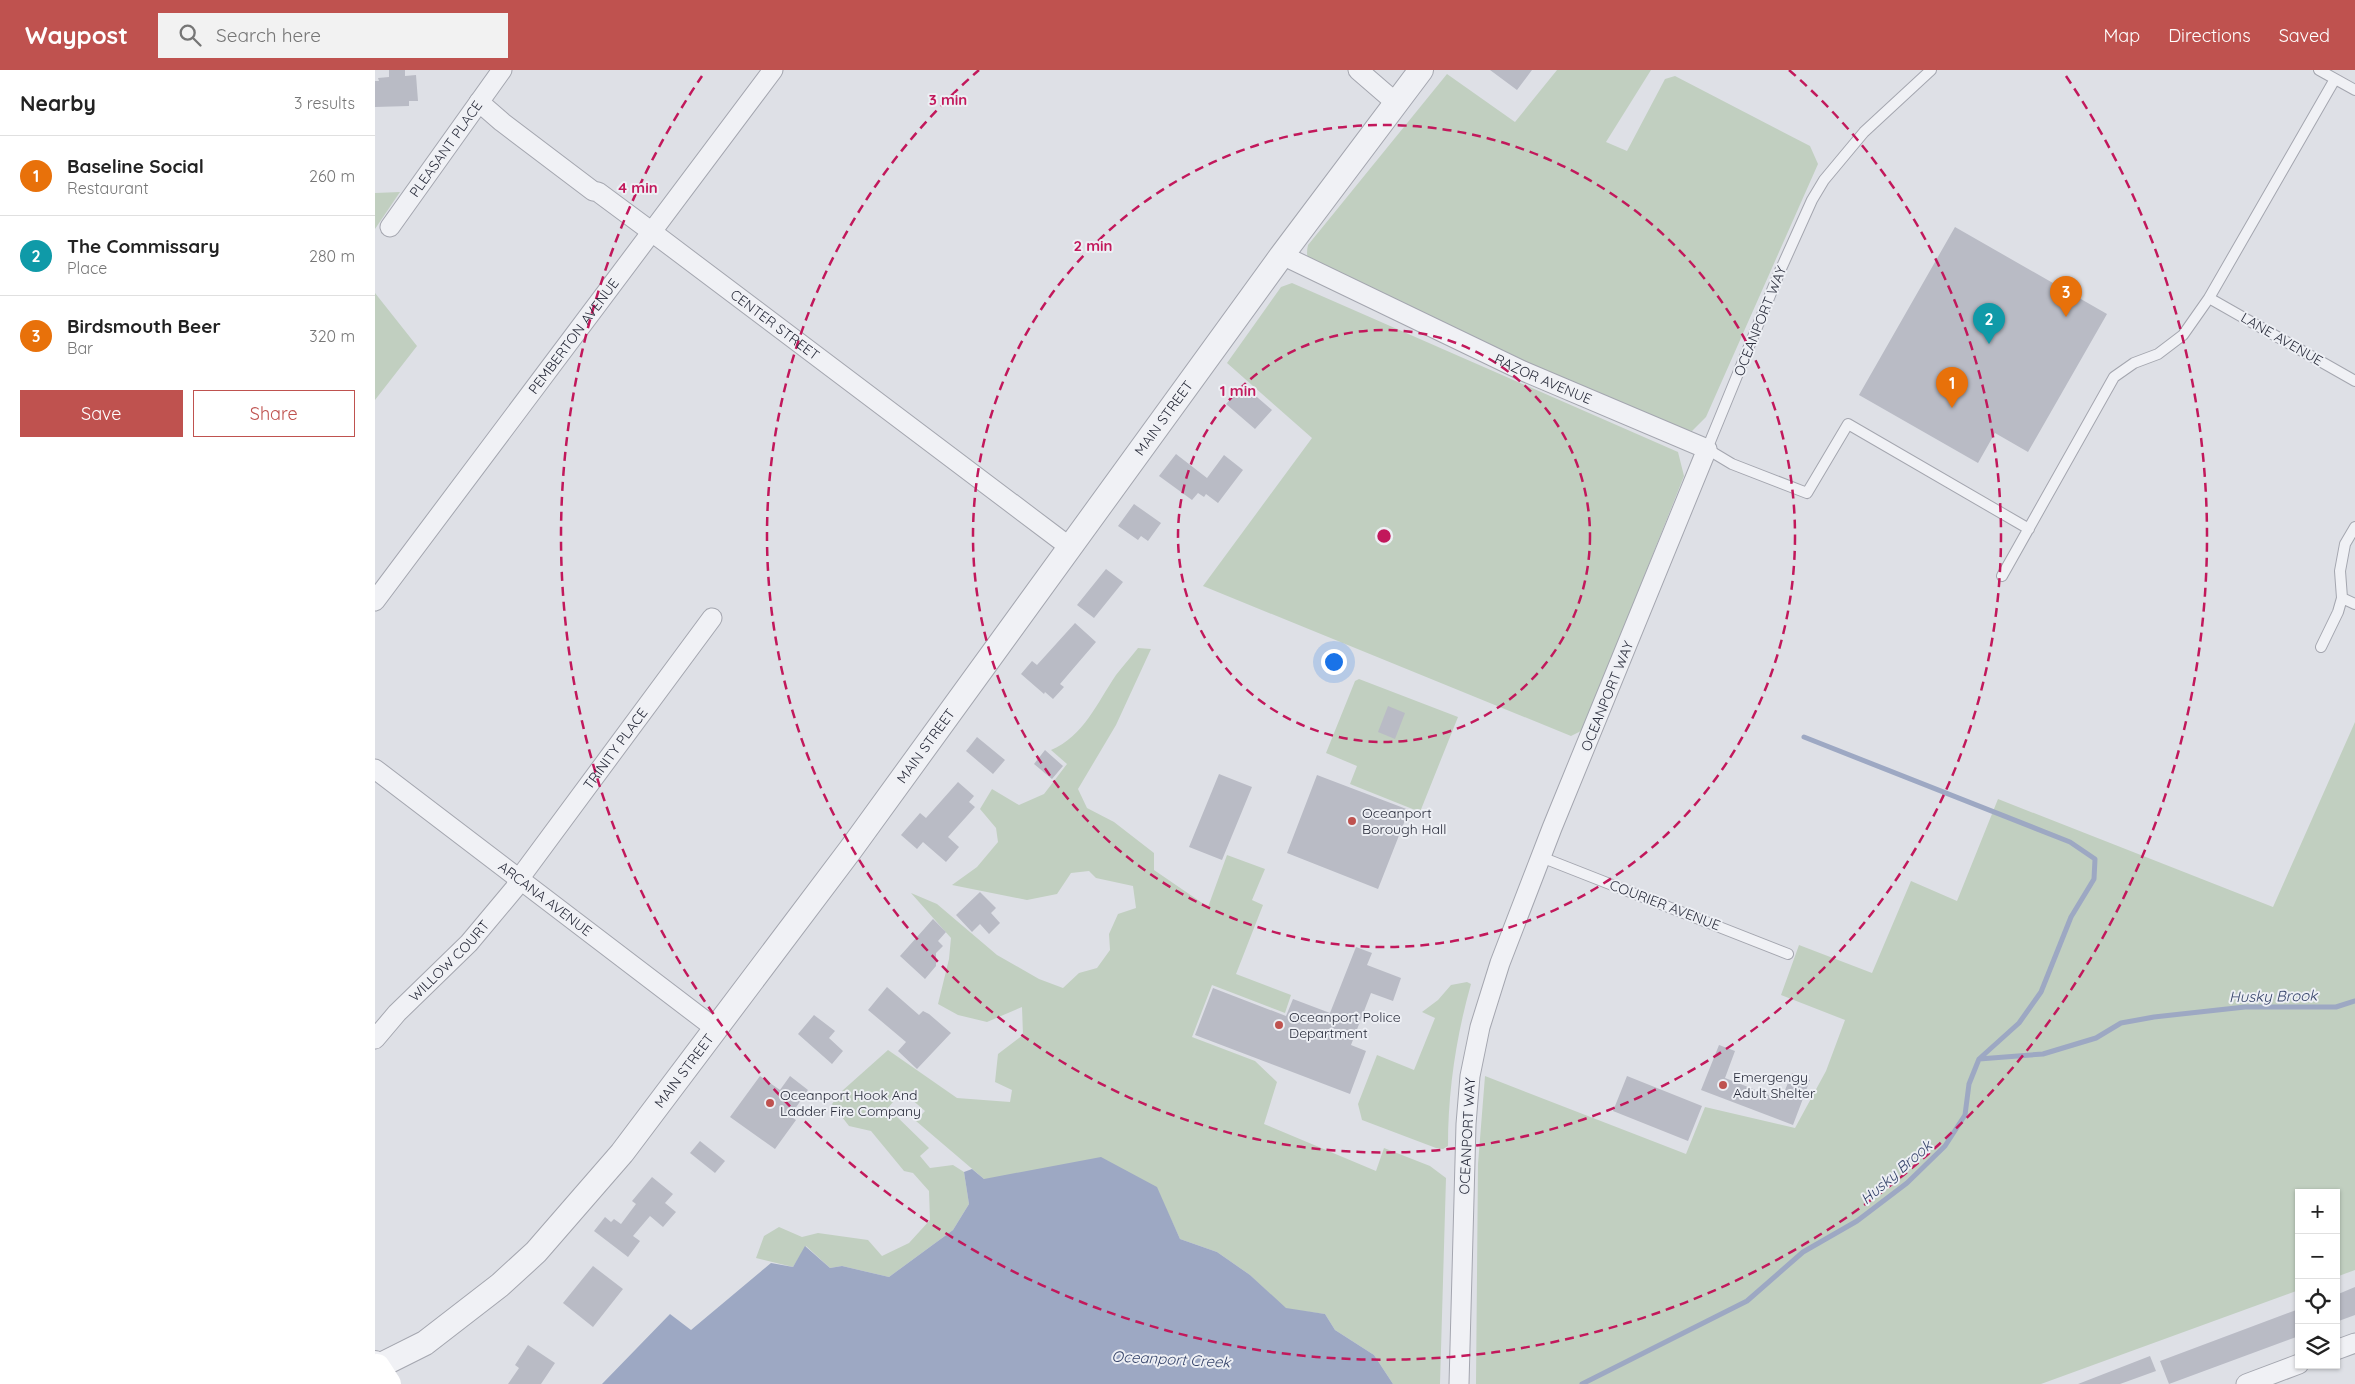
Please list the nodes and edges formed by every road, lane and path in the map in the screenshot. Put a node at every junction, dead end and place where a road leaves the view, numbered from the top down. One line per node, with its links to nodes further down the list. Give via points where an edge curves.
1 (503, 70): 9 (street, PLEASANT PLACE)
2 (773, 70): 12 (street, PEMBERTON AVENUE)
3 (1358, 70): 10 (street)
4 (1421, 70): 10 (street, MAIN STREET)
5 (1931, 70): 16 (lane, OCEANPORT WAY, via 1864,132 1824,180 1779,272)
6 (2319, 70): 7 (lane)
7 (2335, 79): 8 (lane); 14 (lane)
8 (2355, 90)
9 (479, 102): 11 (street, PLEASANT PLACE); 12 (street, CENTER STREET, via 585,185)
10 (1395, 102): 13 (street, MAIN STREET)
11 (390, 227)
12 (652, 232): 19 (street, CENTER STREET); 22 (street, PEMBERTON AVENUE)
13 (1282, 254): 16 (street, RAZOR AVENUE, via 1532,375); 19 (street, MAIN STREET)
14 (2209, 298): 15 (lane, LANE AVENUE); 18 (lane, via 2183,335 2158,354 2134,363 2115,377)
15 (2355, 380)
16 (1707, 449): 18 (lane, RAZOR AVENUE, via 1732,464 1807,493 1849,424); 27 (street, OCEANPORT WAY)
17 (2355, 527): 21 (lane, via 2345,544 2340,571)
18 (2029, 529): 20 (lane)
19 (1071, 548): 30 (street, MAIN STREET)
20 (2002, 576)
21 (2342, 598): 23 (lane); 25 (lane)
22 (375, 601)
23 (2355, 604)
24 (712, 618): 28 (street, TRINITY PLACE)
25 (2321, 647)
26 (375, 769): 28 (street, ARCANA AVENUE)
27 (1541, 857): 29 (lane, COURIER AVENUE); 36 (street, OCEANPORT WAY, via 1500,963 1480,1027 1470,1076 1465,1124)
28 (519, 879): 30 (street, ARCANA AVENUE); 31 (street, WILLOW COURT, via 469,943)
29 (1788, 954)
30 (716, 1029): 35 (street, MAIN STREET, via 622,1153 536,1252 500,1285 425,1343)
31 (375, 1039)
32 (2355, 1343): 33 (street)
33 (2340, 1349)
34 (2295, 1366): 37 (street)
35 (379, 1371)
36 (1459, 1384)
37 (2246, 1384)

